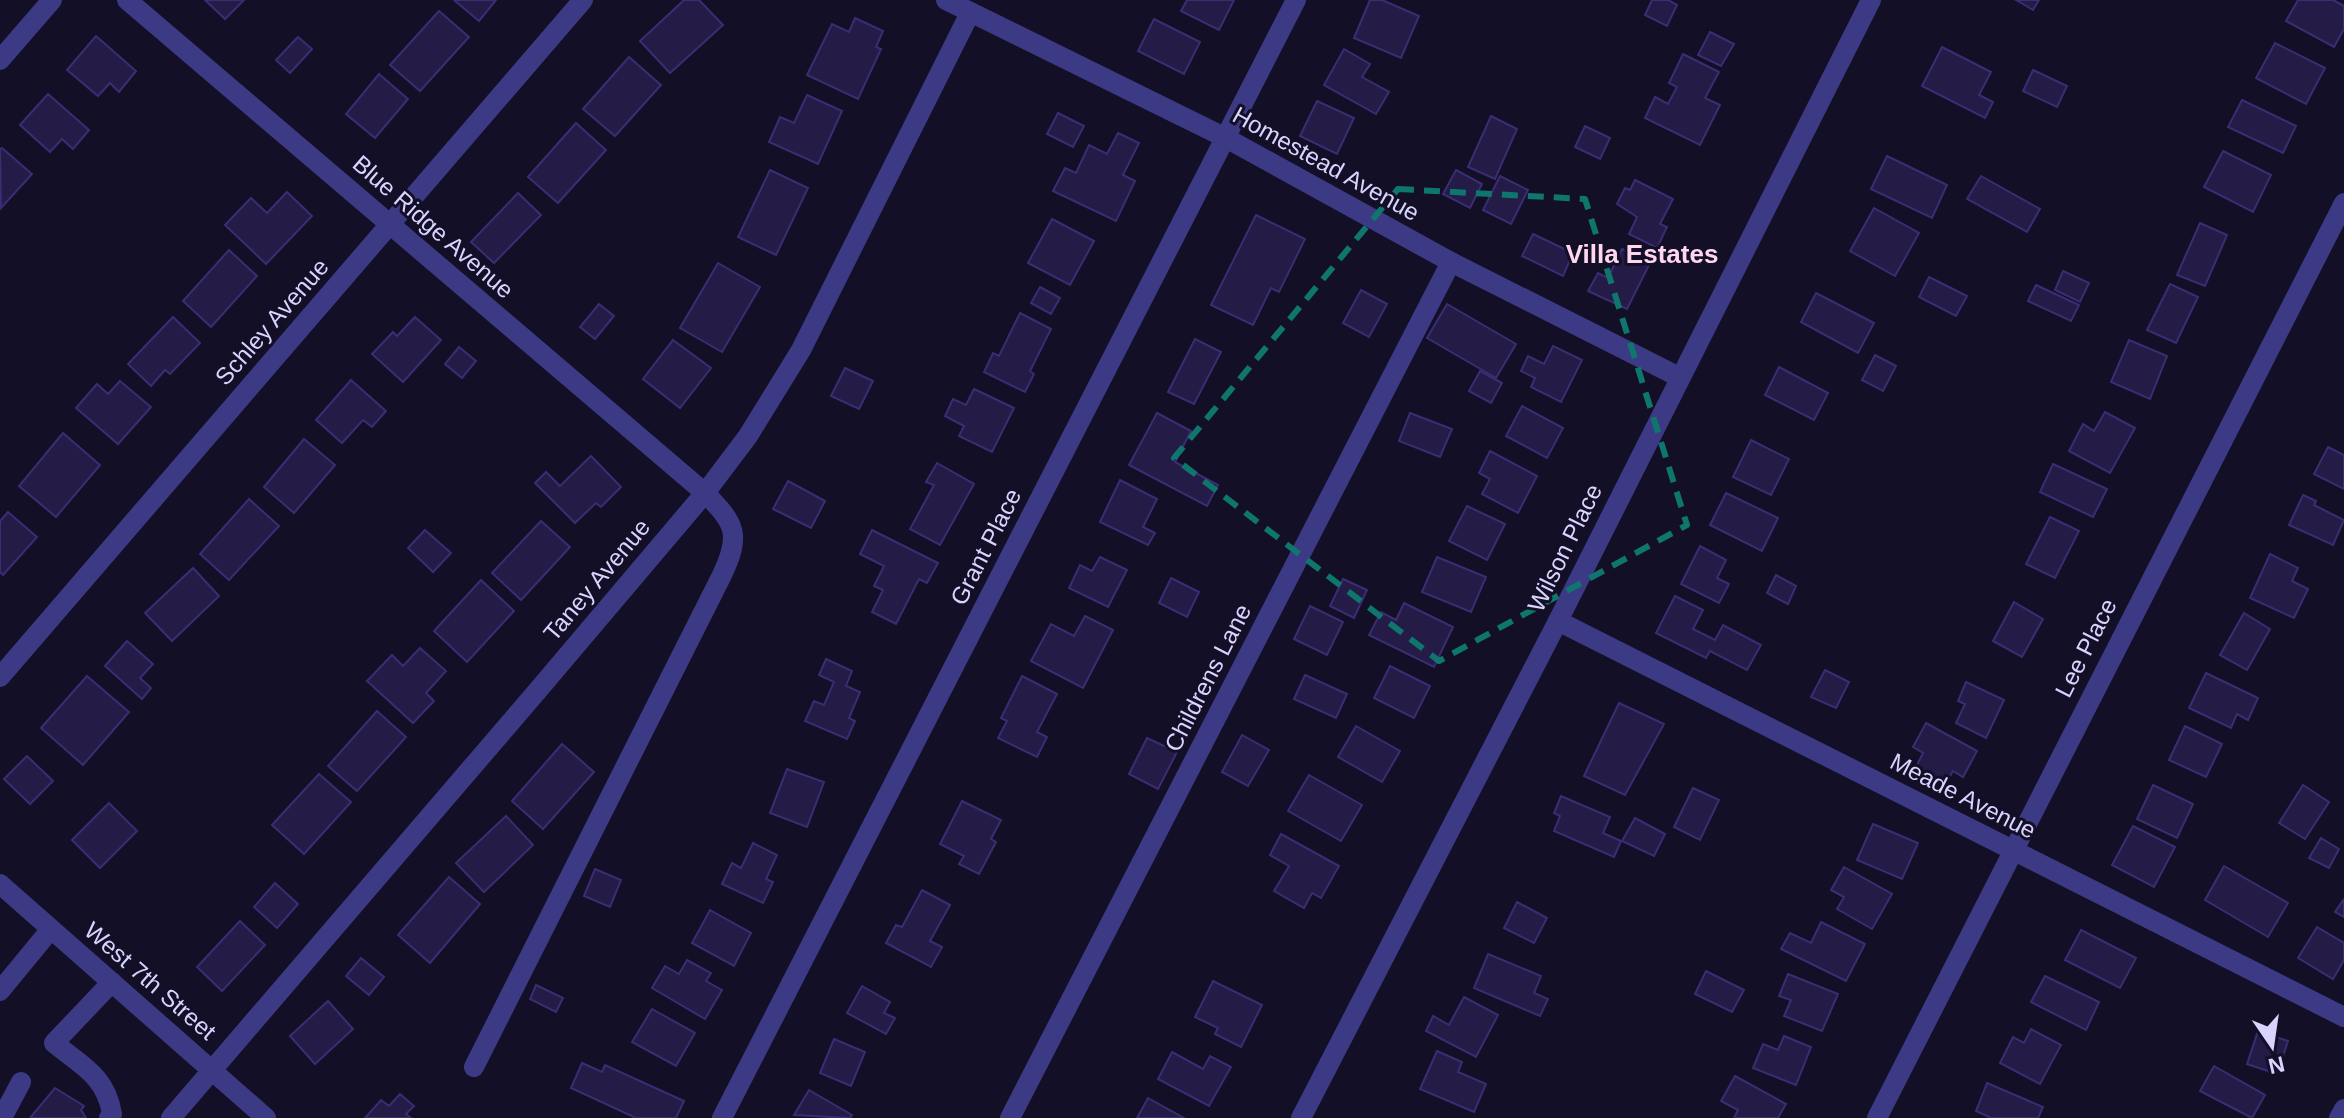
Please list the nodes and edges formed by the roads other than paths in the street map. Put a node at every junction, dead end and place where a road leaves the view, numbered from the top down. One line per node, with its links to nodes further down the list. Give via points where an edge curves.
1 (52, 0): 8 (street)
2 (127, 0): 11 (street, Blue Ridge Avenue)
3 (583, 0): 11 (street, Schley Avenue)
4 (946, 0): 7 (street, Homestead Avenue)
5 (1296, 0): 9 (street, Grant Place)
6 (1871, 0): 13 (street, Wilson Place)
7 (970, 13): 9 (street, Homestead Avenue); 14 (street, Taney Avenue, via 801,350)
8 (0, 60)
9 (1226, 138): 12 (street, Homestead Avenue); 31 (street, Grant Place)
10 (2344, 203): 17 (street, Lee Place)
11 (390, 224): 14 (street, Blue Ridge Avenue); 16 (street, Schley Avenue)
12 (1451, 262): 13 (street, Homestead Avenue); 32 (street, Childrens Lane)
13 (1679, 377): 15 (street, Wilson Place)
14 (705, 493): 23 (street, Blue Ridge Avenue, via 725,513 736,547); 24 (street, Taney Avenue)
15 (1558, 621): 17 (street, Meade Avenue); 33 (street, Wilson Place)
16 (0, 677)
17 (2012, 850): 22 (street, Meade Avenue); 34 (street, Lee Place)
18 (0, 884): 19 (street, West 7th Street)
19 (51, 929): 20 (street, West 7th Street); 21 (street)
20 (112, 982): 24 (street, West 7th Street); 28 (street, via 54,1043 103,1082)
21 (0, 991)
22 (2344, 1017)
23 (474, 1067)
24 (212, 1070): 29 (street, Taney Avenue); 30 (street, West 7th Street)
25 (0, 1108): 27 (street, via 21,1082)
26 (2344, 1109): 35 (street)
27 (2, 1118)
28 (109, 1118)
29 (171, 1118)
30 (266, 1118)
31 (722, 1118)
32 (1010, 1118)
33 (1301, 1118)
34 (1877, 1118)
35 (2339, 1118)

